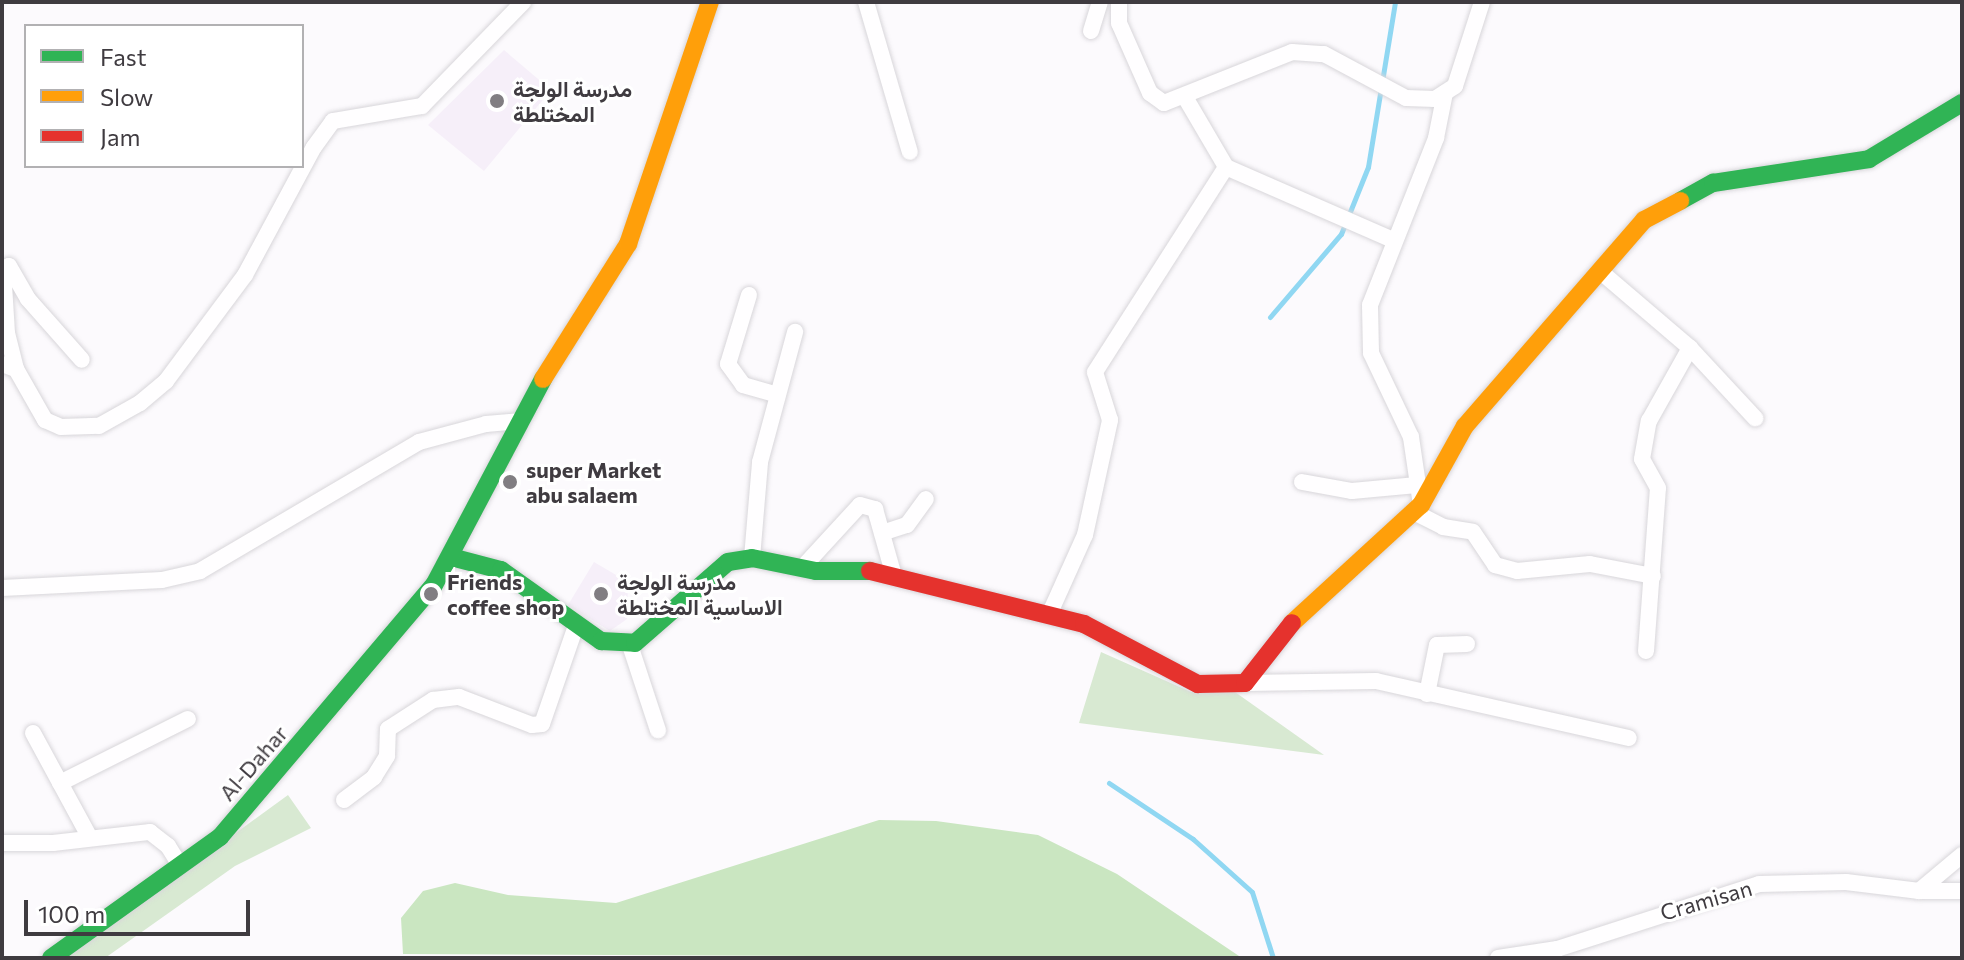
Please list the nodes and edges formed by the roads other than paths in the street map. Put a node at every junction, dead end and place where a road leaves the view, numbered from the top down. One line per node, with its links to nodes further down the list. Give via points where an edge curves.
1 (523, 2): 12 (street, via 422,106 333,121)
2 (710, 2): 24 (street, Al-Dahar, via 628,244)
3 (866, 2): 11 (street)
4 (1100, 2): 7 (street)
5 (1119, 2): 9 (street, via 1119,23 1150,93 1164,103)
6 (1482, 2): 8 (street, via 1455,86)
7 (1091, 31)
8 (1445, 93): 9 (street, via 1435,99 1406,98 1324,54 1292,52); 15 (street, via 1436,138)
9 (1185, 97): 13 (street)
10 (1962, 103): 16 (street, via 1869,159 1713,183 1644,220)
11 (910, 152)
12 (304, 166)
13 (1226, 167): 15 (street); 36 (street, via 1095,372 1110,420 1085,535)
14 (303, 168): 21 (street, via 245,275 166,381 140,403 99,426 61,427 45,420)
15 (1393, 240): 26 (street, via 1370,305 1371,353 1411,437)
16 (1600, 271): 19 (street); 28 (street, via 1465,426)
17 (749, 295): 22 (street, via 728,364 743,385)
18 (795, 332): 22 (street)
19 (1690, 348): 23 (street); 34 (street, via 1649,421 1642,459 1658,488)
20 (82, 360): 21 (street, via 28,299 9,266 3,270)
21 (9, 367)
22 (778, 395): 31 (street, via 760,462)
23 (1755, 418)
24 (522, 421): 30 (street, Al-Dahar); 35 (street, via 486,424 419,442 200,571 162,580)
25 (1302, 482): 26 (street, via 1352,491)
26 (1417, 485): 28 (street)
27 (926, 499): 29 (street, via 907,525)
28 (1418, 509): 34 (street, via 1443,527 1473,532 1495,565 1517,571 1590,564); 41 (street, via 1292,623)
29 (882, 533): 32 (street, via 875,509 860,505); 33 (street)
30 (451, 557): 37 (street, via 501,570 551,601); 52 (street, Al-Dahar, via 434,585 267,785 220,837)
31 (752, 558): 32 (street); 38 (street, via 728,562 650,634)
32 (803, 567): 33 (street)
33 (894, 576): 36 (street)
34 (1653, 576): 40 (street)
35 (2, 588)
36 (1049, 615): 41 (street, via 1084,624 1198,684)
37 (576, 626): 38 (street, via 601,641); 48 (street, via 542,724 532,725 459,697 433,700 388,729 387,756 374,777)
38 (629, 642): 44 (street)
39 (1467, 644): 42 (street, via 1437,645)
40 (1646, 651)
41 (1245, 683): 42 (street, via 1376,681)
42 (1427, 694): 46 (street)
43 (188, 719): 47 (street)
44 (658, 730)
45 (33, 733): 47 (street)
46 (1629, 738)
47 (60, 783): 49 (street)
48 (344, 800)
49 (90, 838): 50 (street); 52 (street, via 150,832)
50 (2, 843)
51 (1962, 855): 53 (street)
52 (180, 865): 55 (street, Al-Dahar)
53 (1919, 891): 54 (street, Cramisan); 56 (street, Cramisan, via 1846,882 1759,884 1557,949)
54 (1962, 891)
55 (51, 958)
56 (1498, 958)

